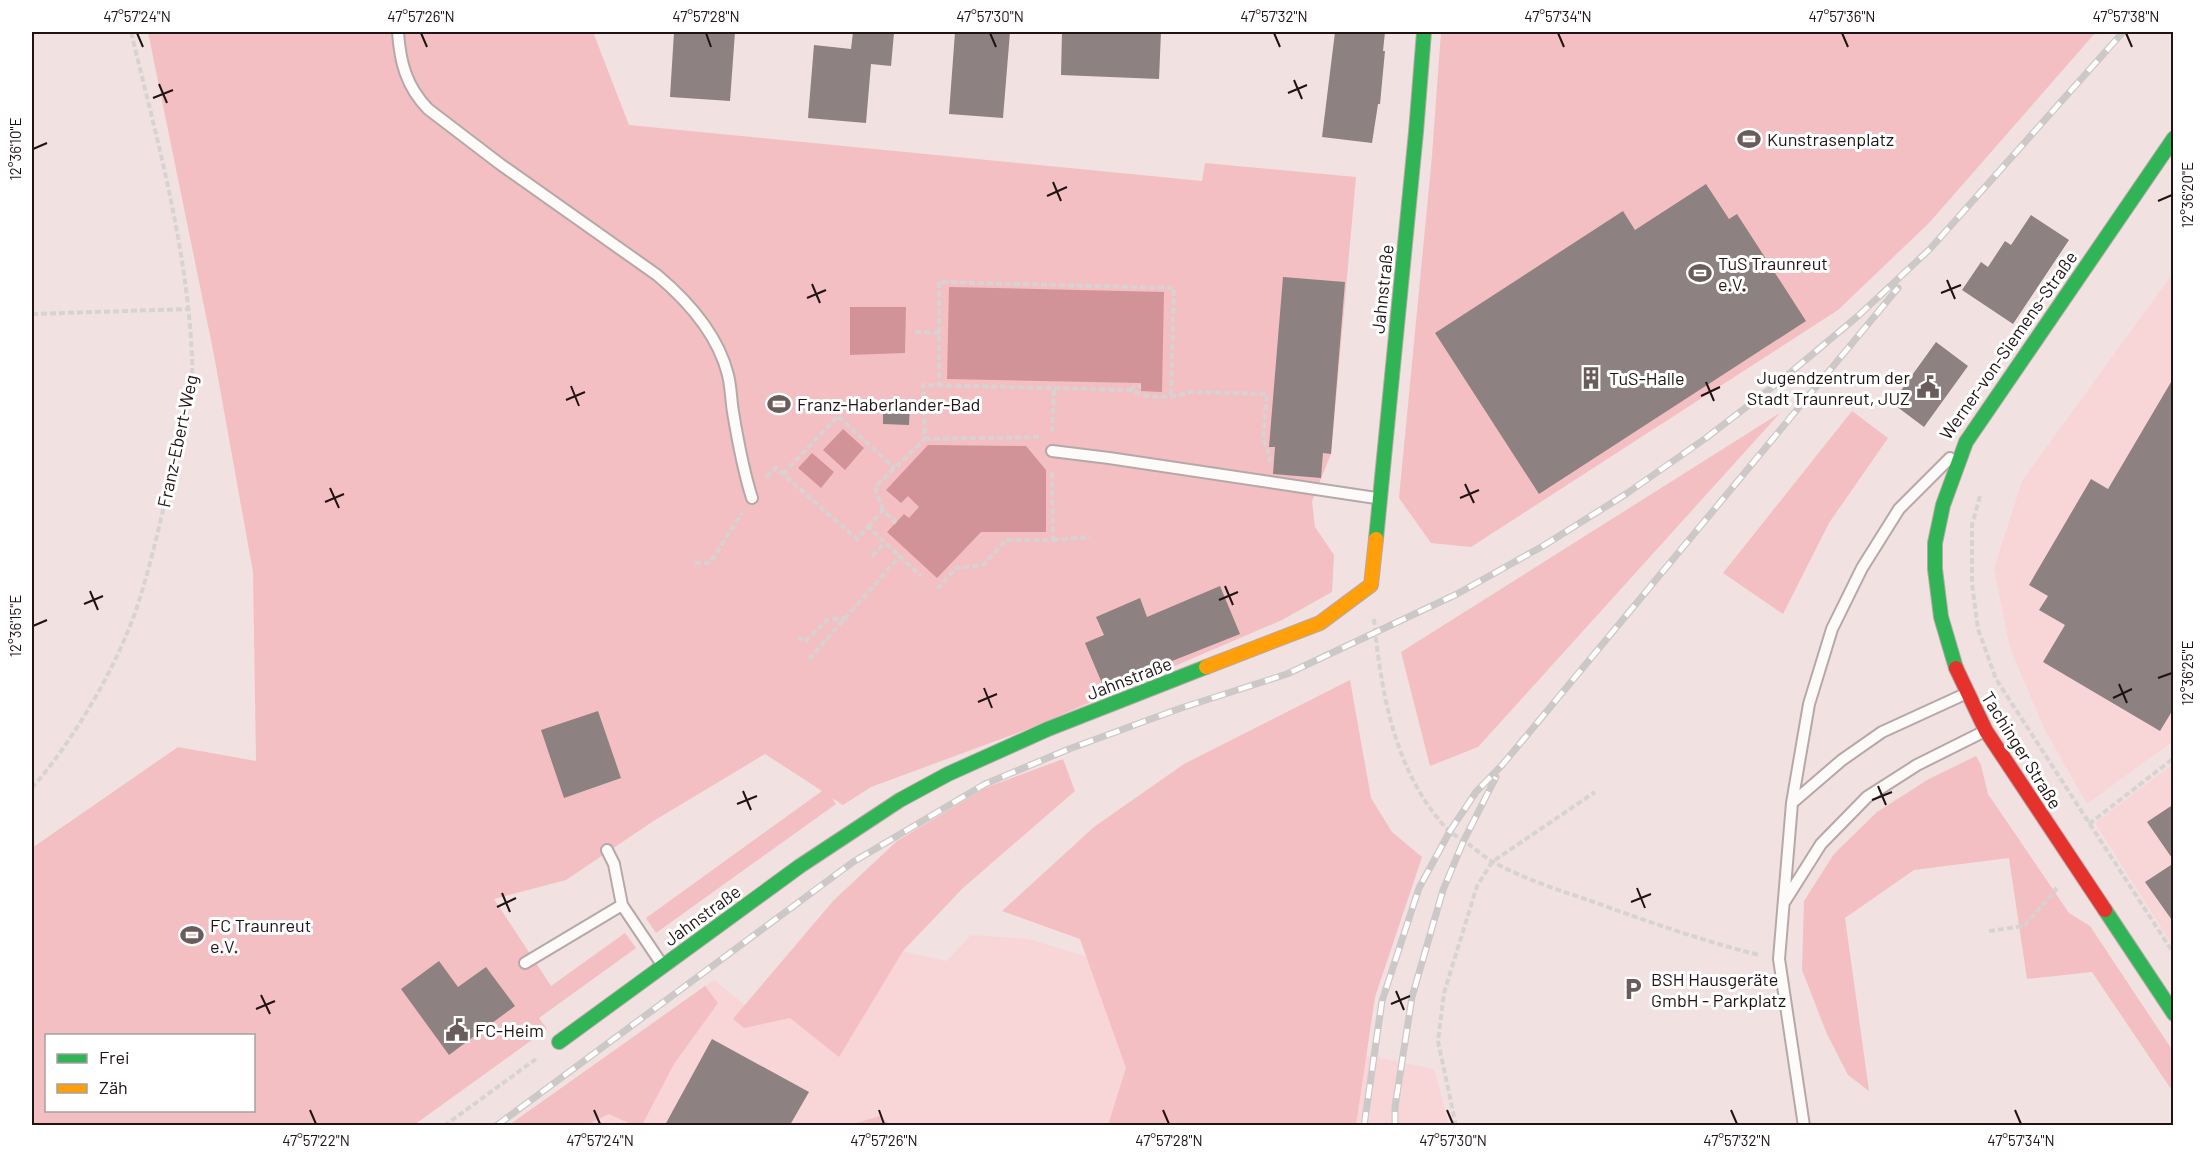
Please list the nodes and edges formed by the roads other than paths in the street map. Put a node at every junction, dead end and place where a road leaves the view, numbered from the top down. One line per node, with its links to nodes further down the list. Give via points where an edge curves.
1 (398, 32): 6 (lane, via 406,79 428,109 657,275 703,322 728,375 743,471)
2 (1424, 32): 7 (street, Jahnstraße)
3 (2174, 138): 4 (street, Werner-von-Siemens-Straße)
4 (1966, 442): 8 (street, Tachinger Straße, via 1945,498 1935,541 1938,599 1949,650); 10 (lane, Werner-von-Siemens-Straße, via 1899,509 1862,568 1837,619 1809,704)
5 (1052, 451): 7 (lane)
6 (752, 498)
7 (1380, 499): 15 (street, Jahnstraße, via 1371,585 1320,623 1057,725 951,772 855,828)
8 (1965, 694): 9 (street, Tachinger Straße); 10 (lane, via 1882,732)
9 (1986, 731): 12 (lane, via 1917,765 1867,797 1821,844); 16 (street, Tachinger Straße)
10 (1792, 803): 12 (lane, Werner-von-Siemens-Straße)
11 (607, 850): 13 (lane, via 614,864)
12 (1783, 904): 18 (lane, Werner-von-Siemens-Straße, via 1779,959)
13 (622, 905): 14 (lane); 15 (lane)
14 (525, 963)
15 (663, 966): 17 (street, Jahnstraße)
16 (2174, 1014)
17 (559, 1042)
18 (1804, 1125)

